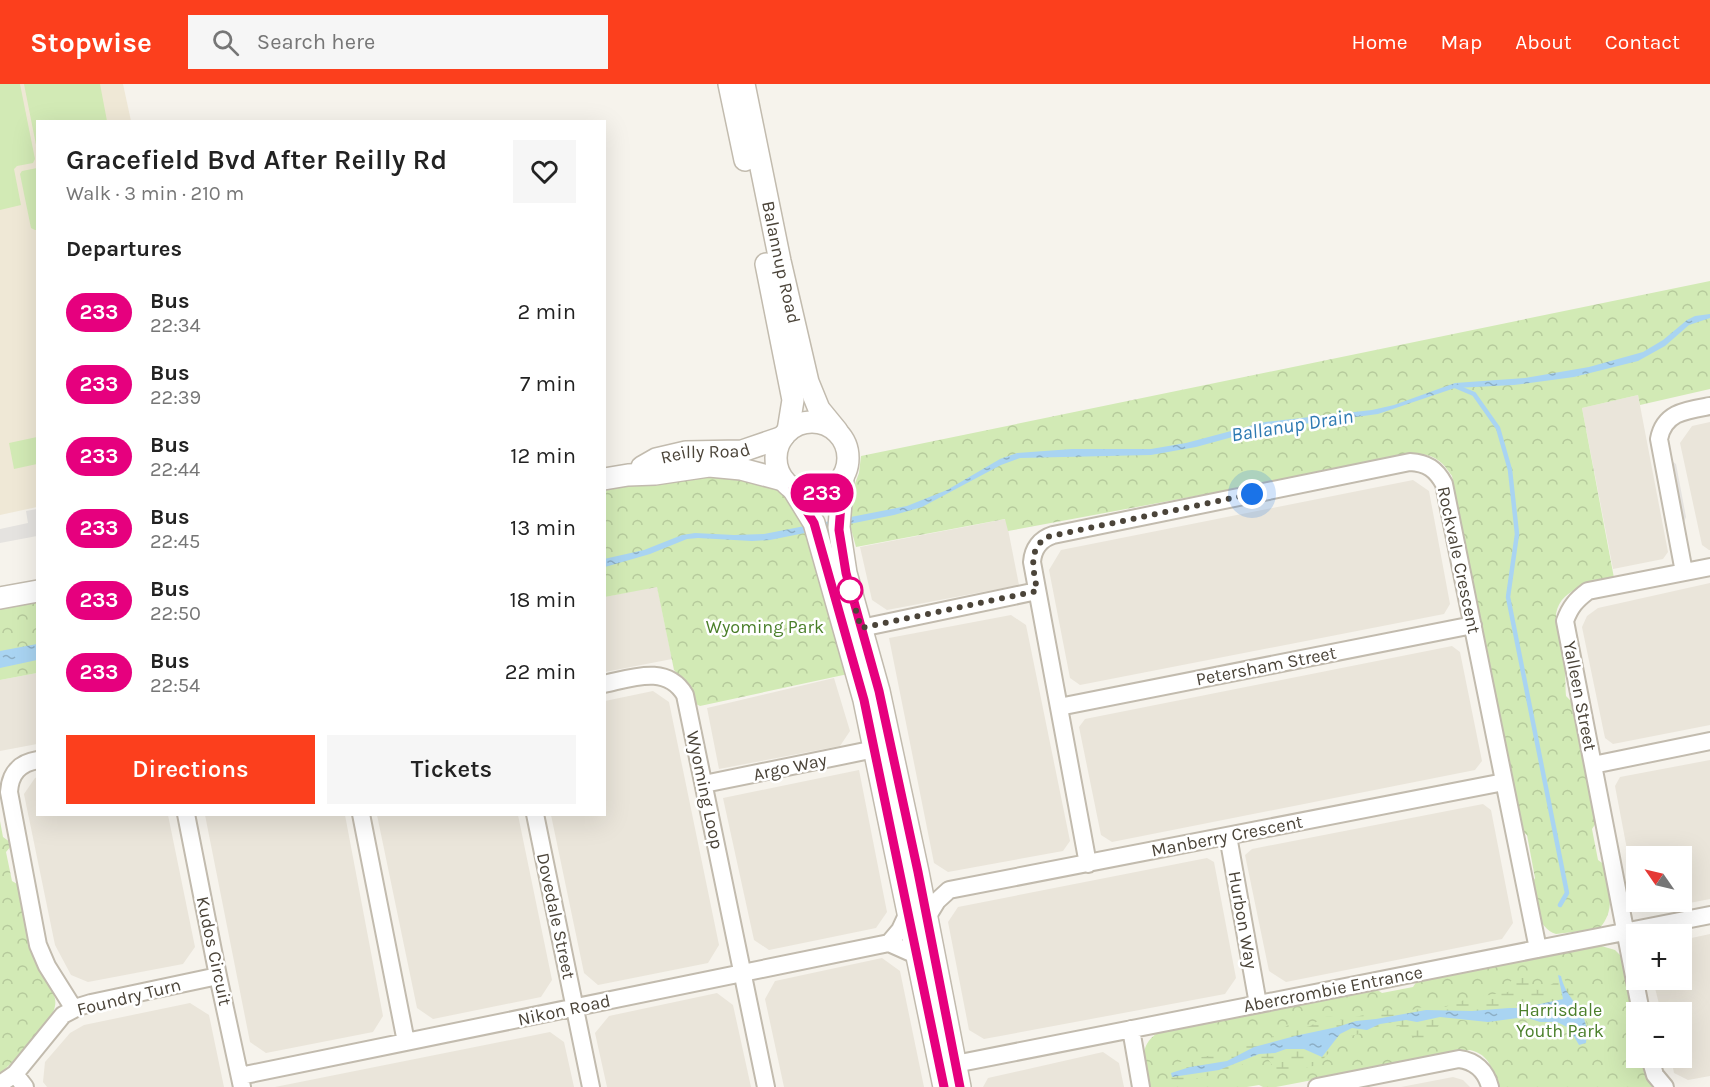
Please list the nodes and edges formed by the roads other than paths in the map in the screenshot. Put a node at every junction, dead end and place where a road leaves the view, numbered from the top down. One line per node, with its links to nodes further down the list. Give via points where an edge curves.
1 (729, 84): 5 (street, Balannup Road, via 793,400)
2 (744, 84): 4 (street, Balannup Road, via 808,382 819,409)
3 (1710, 406): 11 (street, via 1677,413 1665,424 1659,439)
4 (837, 431): 5 (street, via 819,422 808,422); 7 (street, via 849,452)
5 (785, 434): 6 (street, Reilly Road, via 742,452 679,453 656,459); 9 (street, via 776,460)
6 (628, 475): 8 (street, Reilly Road); 9 (street, Reilly Road, via 725,466)
7 (843, 478): 9 (street, via 820,494 809,495); 16 (street, via 839,536)
8 (606, 479)
9 (788, 484): 20 (street, via 814,523)
10 (1710, 567): 11 (street, Yalleen Street)
11 (1684, 572): 22 (street, Yalleen Street, via 1588,591 1568,610 1565,621)
12 (36, 591): 14 (street)
13 (1037, 591): 15 (street, Rockvale Crescent, via 1033,553 1041,541 1053,535 1410,462 1432,468 1444,484); 16 (street); 18 (street, Rockvale Crescent)
14 (0, 598)
15 (1473, 625): 18 (street, Petersham Street); 23 (street, Rockvale Crescent)
16 (861, 628): 30 (street, via 879,691)
17 (606, 684): 24 (street, Wyoming Loop, via 653,674 679,687 687,699)
18 (1059, 707): 29 (street, Rockvale Crescent)
19 (1710, 741): 22 (street)
20 (875, 749): 24 (street, Argo Way); 33 (street)
21 (36, 760): 43 (street, via 16,770 9,782 9,792 38,945)
22 (1593, 765): 35 (street, Yalleen Street)
23 (1504, 782): 28 (street, Manberry Crescent); 37 (street, Rockvale Crescent)
24 (704, 784): 39 (street, Wyoming Loop)
25 (186, 816): 40 (street, Kudos Circuit)
26 (361, 816): 45 (street)
27 (535, 816): 42 (street, Dovedale Street)
28 (1228, 836): 29 (street, Manberry Crescent); 41 (street, Hurbon Way)
29 (1088, 864): 31 (street, Manberry Crescent)
30 (918, 872): 31 (street); 33 (street)
31 (949, 890): 33 (street)
32 (1710, 915): 34 (street, Abercrombie Entrance)
33 (917, 917): 36 (street); 38 (street); 46 (street)
34 (1666, 924)
35 (1626, 932): 37 (street, Abercrombie Entrance)
36 (889, 943): 38 (street); 39 (street, Nikon Road)
37 (1538, 949): 41 (street, Abercrombie Entrance)
38 (916, 955): 53 (street)
39 (741, 973): 42 (street, Nikon Road); 52 (street, Wyoming Loop)
40 (218, 976): 43 (street, Foundry Turn); 49 (street, Kudos Circuit)
41 (1258, 1004): 44 (street, Abercrombie Entrance)
42 (574, 1007): 45 (street, Nikon Road); 51 (street, Dovedale Street)
43 (74, 1009): 48 (street, Foundry Turn, via 51,1028)
44 (1131, 1029): 46 (street, Abercrombie Entrance); 55 (street)
45 (406, 1042): 49 (street, Nikon Road)
46 (955, 1064): 54 (street)
47 (1653, 1068): 58 (street)
48 (20, 1080): 50 (street, Foundry Turn)
49 (241, 1081)
50 (0, 1084)
51 (591, 1087)
52 (766, 1087)
53 (944, 1087)
54 (960, 1087)
55 (1141, 1087)
56 (1317, 1087): 57 (street, via 1459,1059 1478,1067)
57 (1490, 1087)
58 (1665, 1087)

